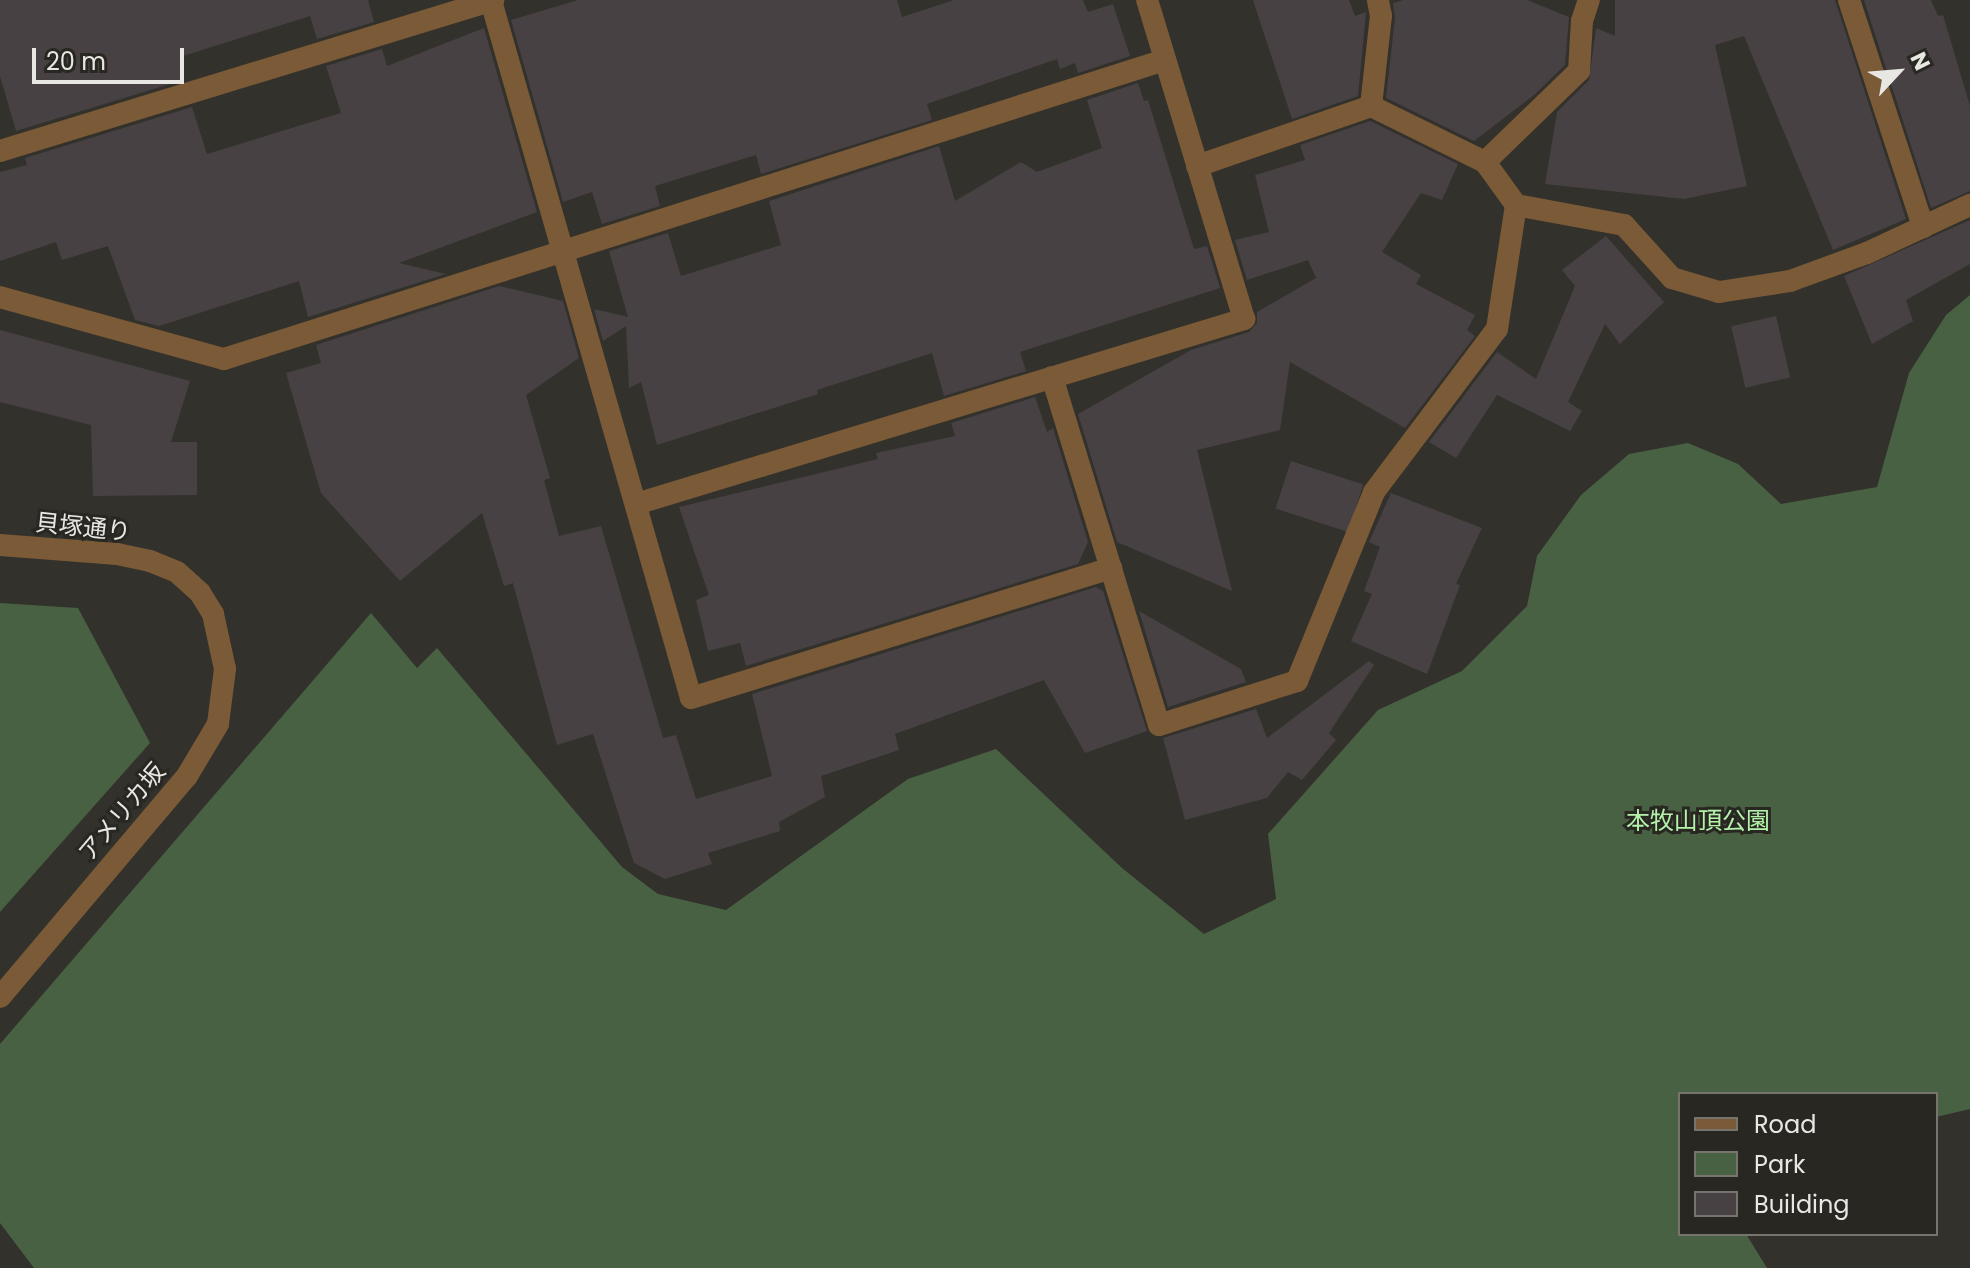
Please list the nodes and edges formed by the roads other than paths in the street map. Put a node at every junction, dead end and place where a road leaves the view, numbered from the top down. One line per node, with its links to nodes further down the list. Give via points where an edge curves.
1 (492, 0): 8 (street); 14 (street)
2 (1147, 0): 6 (street)
3 (1378, 0): 7 (street, via 1381,16)
4 (1589, 0): 9 (street, via 1582,21 1579,71)
5 (1849, 0): 13 (street)
6 (1165, 60): 10 (street); 14 (street)
7 (1371, 106): 9 (street); 10 (street)
8 (0, 151)
9 (1485, 162): 11 (street)
10 (1197, 166): 16 (street, via 1244,319)
11 (1516, 205): 13 (street, via 1624,225 1672,278 1719,292 1790,281); 19 (street, via 1497,329 1374,492 1297,681 1159,725)
12 (1970, 205): 13 (street)
13 (1923, 227)
14 (563, 251): 15 (street, via 224,359); 17 (street)
15 (0, 297)
16 (1052, 377): 17 (street); 19 (street)
17 (636, 504): 19 (street, via 691,698)
18 (0, 545): 20 (street, 貝塚通り, via 91,550 177,572 200,593)
19 (1111, 568)
20 (220, 635): 21 (street, アメリカ坂, via 225,669 218,724 187,776)
21 (0, 997)

